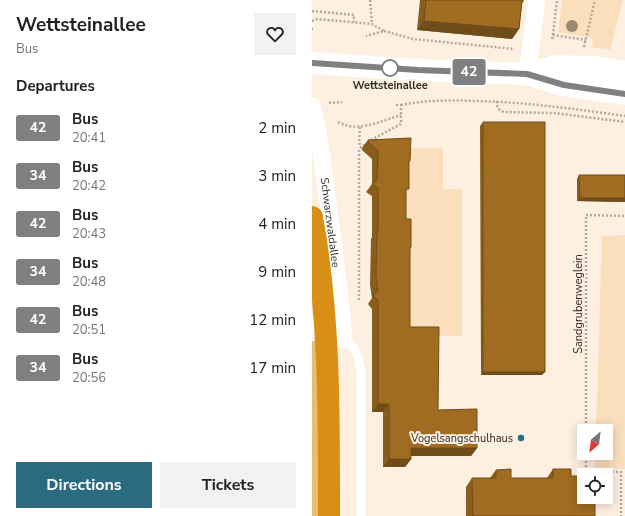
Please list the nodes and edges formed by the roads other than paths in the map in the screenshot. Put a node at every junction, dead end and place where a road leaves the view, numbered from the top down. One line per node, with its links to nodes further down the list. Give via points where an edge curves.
1 (537, 0): 4 (street)
2 (312, 63): 4 (main road)
3 (625, 72): 4 (main road, via 592,67 556,66)
4 (527, 74): 5 (lane); 6 (main road, via 564,85)
5 (578, 78)
6 (625, 94)
7 (312, 106): 10 (street, Schwarzwaldallee, via 322,156)
8 (312, 217): 13 (highway, via 322,282 326,340)
9 (312, 325): 10 (street)
10 (344, 339): 14 (lane, via 357,353 361,370)
11 (312, 352): 12 (main road)
12 (312, 516)
13 (329, 516)
14 (361, 516)

